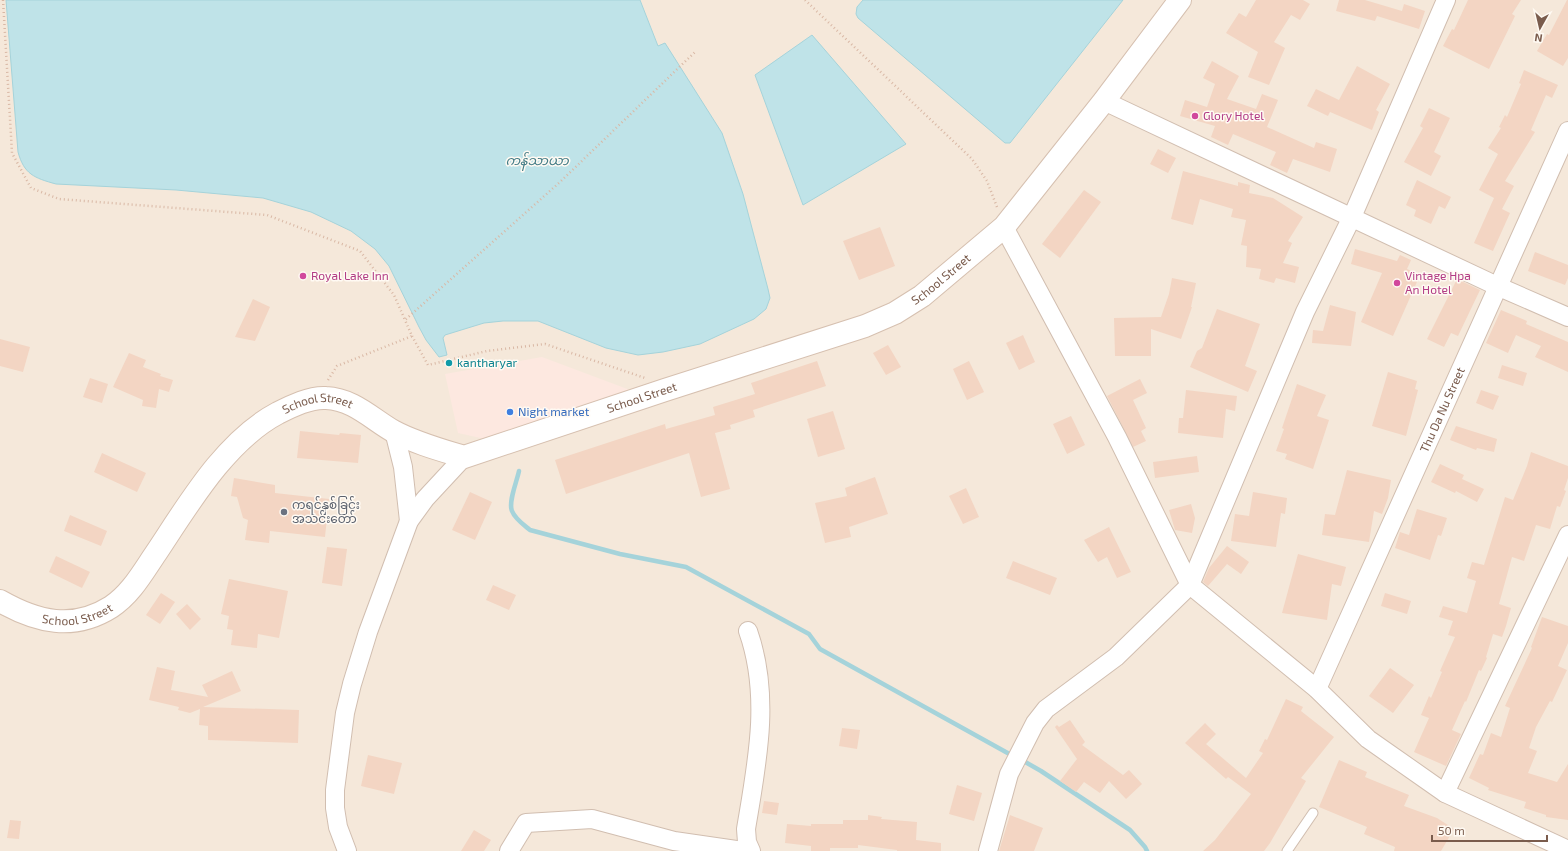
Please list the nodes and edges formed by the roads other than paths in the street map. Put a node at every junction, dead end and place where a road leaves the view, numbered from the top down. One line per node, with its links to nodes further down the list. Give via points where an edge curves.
1 (1180, 0): 3 (street, School Street)
2 (1446, 0): 5 (street)
3 (1104, 101): 5 (street); 6 (street, School Street)
4 (1568, 131): 7 (street, Thu Da Nu Street)
5 (1352, 217): 7 (street); 13 (street, via 1305,312)
6 (1004, 226): 10 (street, School Street, via 922,296 895,313 865,326); 13 (street, via 1117,436)
7 (1497, 286): 8 (street); 16 (street, Thu Da Nu Street)
8 (1568, 317)
9 (394, 431): 10 (street, School Street, via 431,447); 11 (street, via 403,467); 14 (street, School Street, via 370,415 339,400 325,398 294,404 267,418 230,451 195,495 135,584 112,606 94,615 59,622 37,618)
10 (473, 454): 11 (street, via 426,499)
11 (409, 521): 20 (street, via 368,632 346,713 335,790 335,808 338,827)
12 (1568, 535): 17 (street)
13 (1190, 585): 16 (street); 24 (street, via 1116,657 1046,709 1035,723 1009,774)
14 (0, 601)
15 (748, 631): 23 (street, via 755,650 760,681 760,744 746,829)
16 (1317, 689): 17 (street, via 1368,739)
17 (1445, 793): 19 (street)
18 (1313, 813): 25 (lane)
19 (1568, 850)
20 (347, 851)
21 (509, 851): 22 (street, via 526,823 592,819 674,841)
22 (743, 851)
23 (751, 851)
24 (988, 851)
25 (1287, 851)

